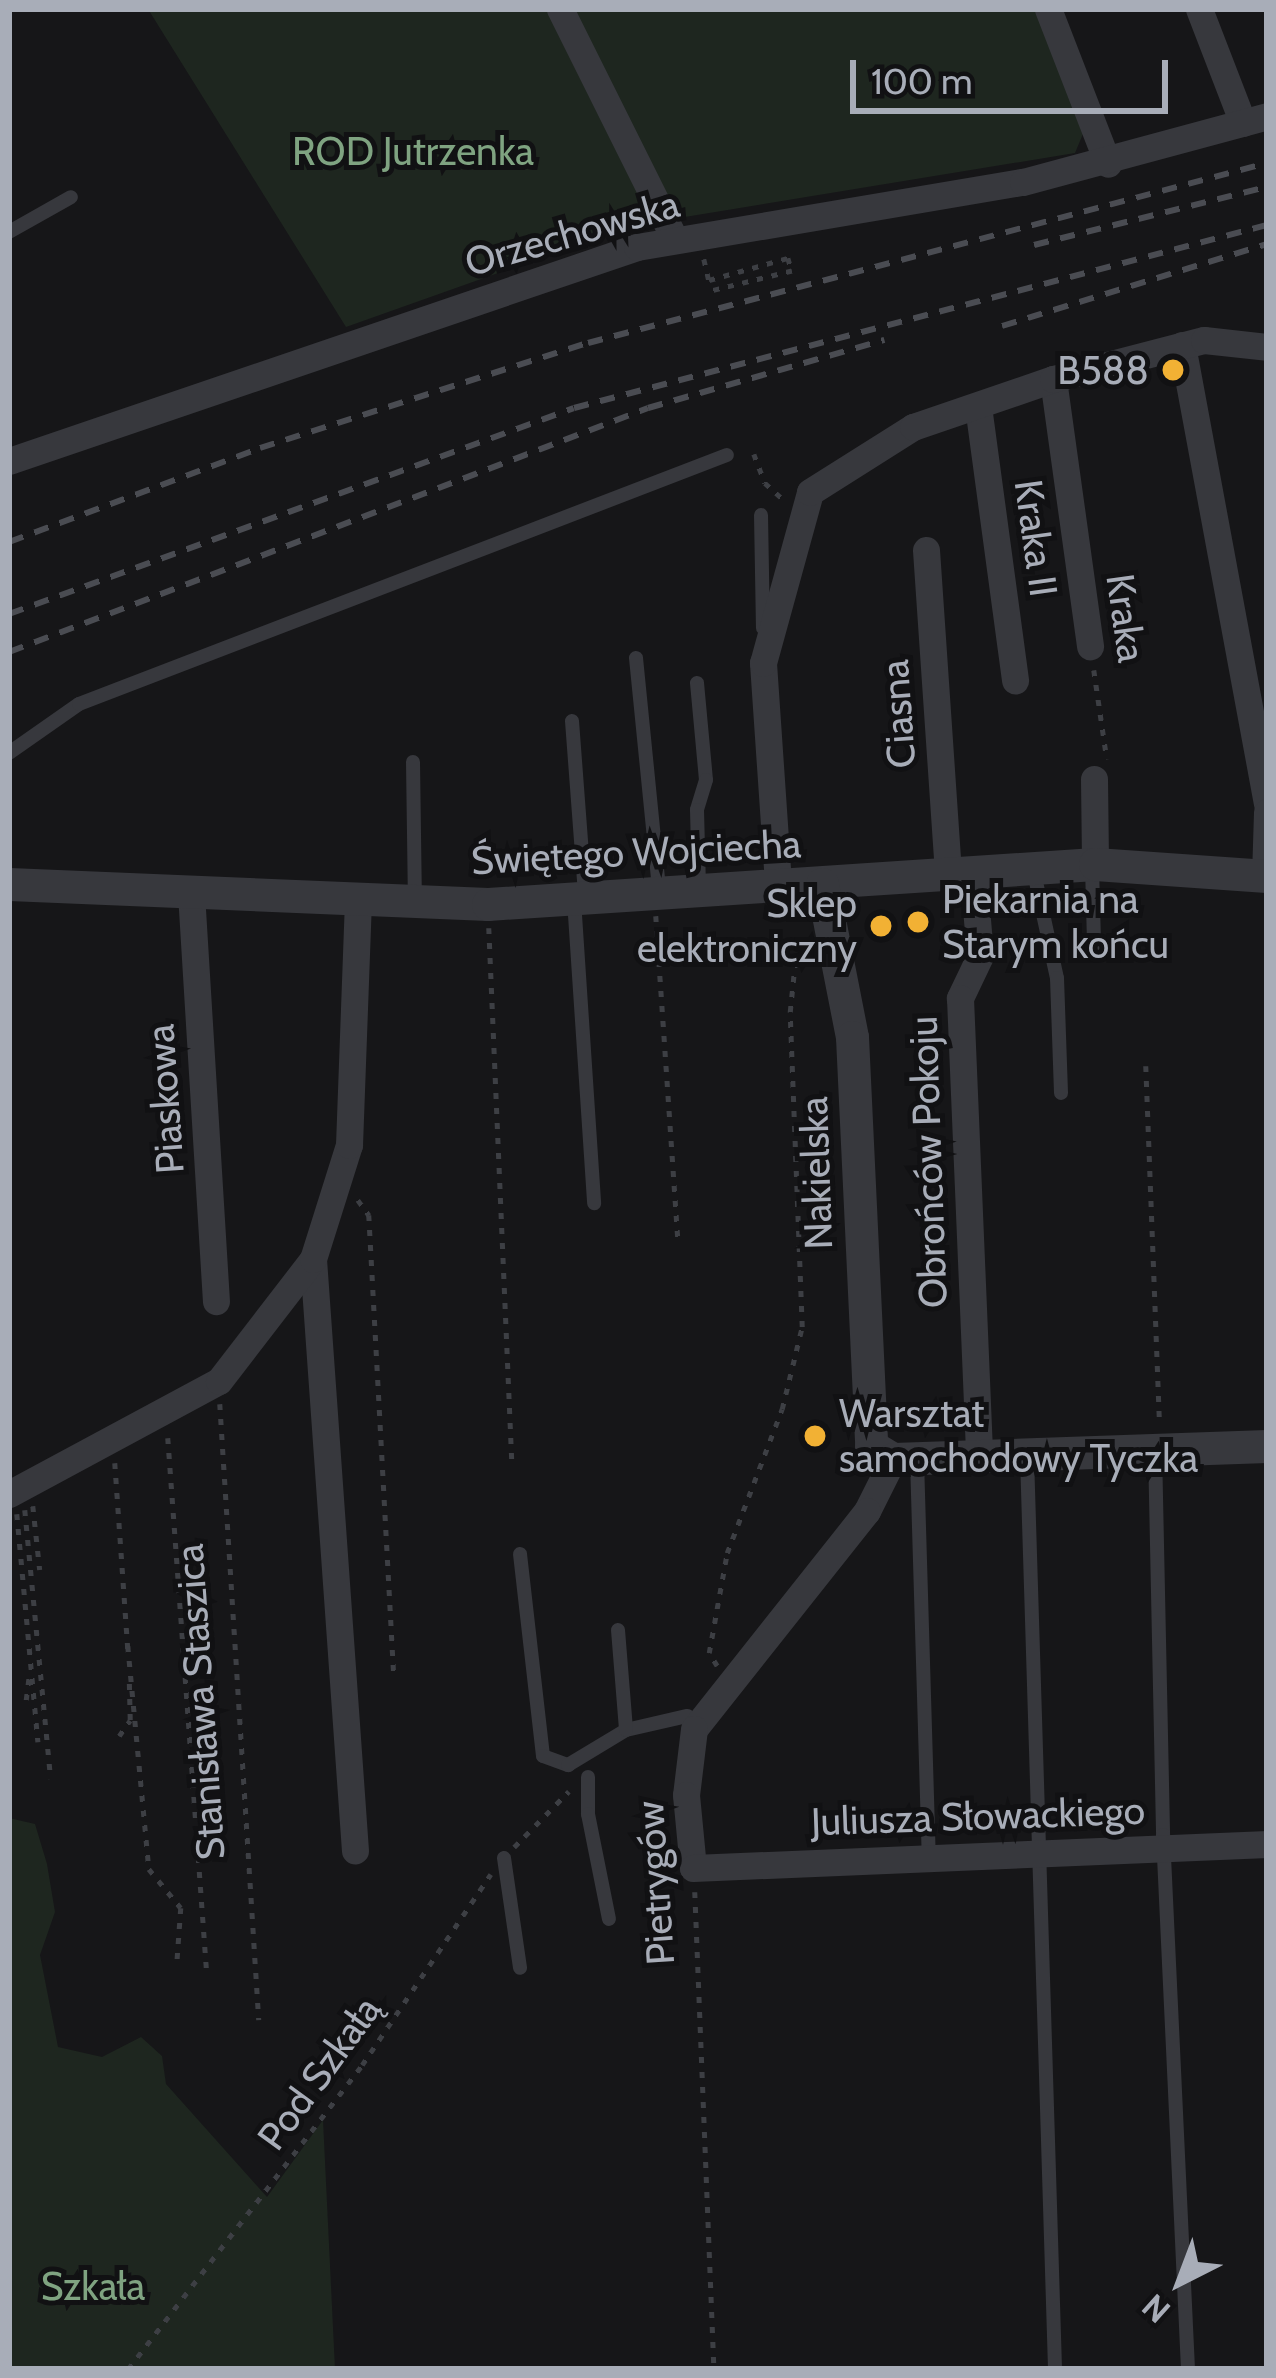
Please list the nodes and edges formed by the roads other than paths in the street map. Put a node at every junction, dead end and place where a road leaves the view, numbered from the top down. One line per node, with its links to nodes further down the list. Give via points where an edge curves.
1 (560, 9): 8 (street)
2 (1048, 9): 5 (street)
3 (1199, 9): 4 (street, Orzechowska)
4 (1255, 120): 5 (street, Orzechowska)
5 (1108, 164): 8 (street, Orzechowska)
6 (70, 197): 7 (lane)
7 (9, 232)
8 (687, 238): 14 (street, Orzechowska, via 577,266)
9 (1182, 345): 10 (street); 11 (street); 26 (street)
10 (1266, 353)
11 (1053, 380): 12 (street); 17 (street, Kraka)
12 (978, 406): 19 (street, via 870,447 810,492); 20 (street, Kraka II)
13 (727, 455): 23 (lane, via 80,704)
14 (9, 461)
15 (761, 515): 19 (lane)
16 (926, 550): 29 (street, Ciasna)
17 (1090, 646)
18 (636, 658): 35 (lane)
19 (763, 663): 31 (street)
20 (1016, 681)
21 (698, 683): 34 (lane, via 706,780 698,810)
22 (572, 721): 37 (lane)
23 (9, 753)
24 (413, 762): 39 (lane)
25 (1094, 779): 27 (street)
26 (1267, 807): 30 (street)
27 (1093, 865): 28 (street, Świętego Wojciecha); 30 (street, Świętego Wojciecha); 40 (lane)
28 (1033, 868): 29 (street, Świętego Wojciecha); 41 (lane, via 1057,978)
29 (961, 873): 33 (street, Świętego Wojciecha); 48 (street, Obrońców Pokoju, via 980,956 960,998)
30 (1266, 876)
31 (778, 883): 33 (street, Świętego Wojciecha); 34 (street, Świętego Wojciecha)
32 (9, 884): 36 (street, Świętego Wojciecha)
33 (822, 884): 49 (street, Nakielska, via 852,1037 868,1431)
34 (699, 888): 35 (street, Świętego Wojciecha)
35 (656, 892): 37 (street, Świętego Wojciecha)
36 (191, 893): 38 (street, Świętego Wojciecha); 44 (street, Piaskowa)
37 (579, 895): 39 (street, Świętego Wojciecha); 42 (lane)
38 (358, 902): 39 (street, Świętego Wojciecha); 43 (street, via 349,1144)
39 (416, 903)
40 (1094, 945)
41 (1061, 1094)
42 (594, 1203)
43 (313, 1259): 50 (street, via 219,1381); 58 (street)
44 (216, 1301)
45 (1267, 1446): 46 (street)
46 (1158, 1449): 47 (street); 57 (lane)
47 (1027, 1453): 48 (street); 59 (lane)
48 (979, 1455): 49 (street)
49 (897, 1458): 60 (lane); 62 (street, Pietrygów, via 867,1511 694,1730 686,1795)
50 (19, 1488)
51 (520, 1554): 54 (lane, via 543,1756 568,1765)
52 (618, 1630): 54 (lane)
53 (687, 1716): 54 (lane)
54 (626, 1730)
55 (589, 1778): 63 (lane, via 588,1814)
56 (1267, 1844): 57 (street, Juliusza Słowackiego)
57 (1164, 1848): 59 (street, Juliusza Słowackiego); 66 (lane)
58 (356, 1851)
59 (1041, 1852): 60 (street, Juliusza Słowackiego); 65 (lane)
60 (928, 1856): 62 (street, Juliusza Słowackiego)
61 (504, 1858): 64 (lane)
62 (693, 1868)
63 (609, 1919)
64 (520, 1968)
65 (1055, 2369)
66 (1189, 2369)

